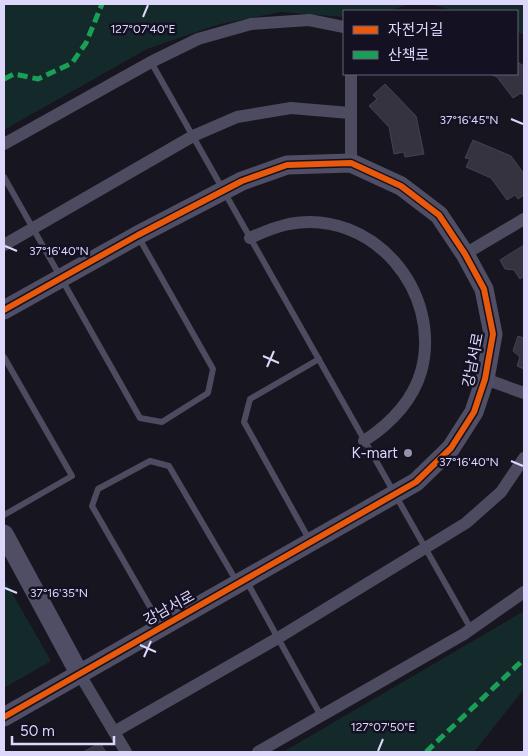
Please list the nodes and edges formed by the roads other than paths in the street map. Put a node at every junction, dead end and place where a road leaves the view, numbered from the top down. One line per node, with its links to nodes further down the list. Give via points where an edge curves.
1 (343, 27): 2 (street, via 309,20 251,24 198,39)
2 (151, 62): 5 (lane); 6 (street)
3 (351, 75): 4 (street)
4 (350, 113): 5 (street, via 291,108 238,117); 7 (street)
5 (193, 136): 9 (lane); 11 (street)
6 (4, 144)
7 (351, 163): 9 (street, 강남서로, via 287,165); 15 (street, 강남서로, via 401,186 439,215)
8 (4, 177): 11 (lane)
9 (223, 190): 12 (street, 강남서로); 13 (lane)
10 (524, 218): 15 (street)
11 (34, 228): 14 (street); 16 (lane)
12 (138, 235): 16 (street, 강남서로); 16 (lane, via 213,369 208,393 162,422 140,418)
13 (250, 238): 19 (lane); 22 (street, via 290,224 312,222 333,225 357,233 379,246 404,272 420,304 426,339 421,372 410,397 394,418)
14 (4, 245)
15 (464, 254): 20 (street, 강남서로, via 484,289 493,334)
16 (61, 278): 17 (street, 강남서로)
17 (4, 310)
18 (4, 357): 25 (lane, via 72,476)
19 (318, 359): 22 (lane); 27 (lane, via 250,399 244,422)
20 (485, 379): 21 (street); 24 (street, 강남서로, via 474,412 451,448 416,482)
21 (524, 392)
22 (364, 441): 24 (lane)
23 (524, 458): 28 (street, via 501,492 466,523)
24 (394, 494): 27 (street, 강남서로); 28 (lane)
25 (4, 515)
26 (4, 534): 34 (street)
27 (310, 542): 29 (street, 강남서로)
28 (425, 549): 32 (lane); 33 (street)
29 (242, 581): 31 (street, 강남서로); 31 (lane, via 168,466 150,461 98,489 92,506); 33 (lane)
30 (524, 592): 32 (street)
31 (161, 626): 34 (street, 강남서로)
32 (471, 629): 35 (street)
33 (278, 638): 35 (lane); 37 (street)
34 (79, 673): 36 (street, 강남서로); 37 (street)
35 (321, 716): 39 (street)
36 (4, 717)
37 (114, 732): 38 (street)
38 (126, 752)
39 (258, 752)

